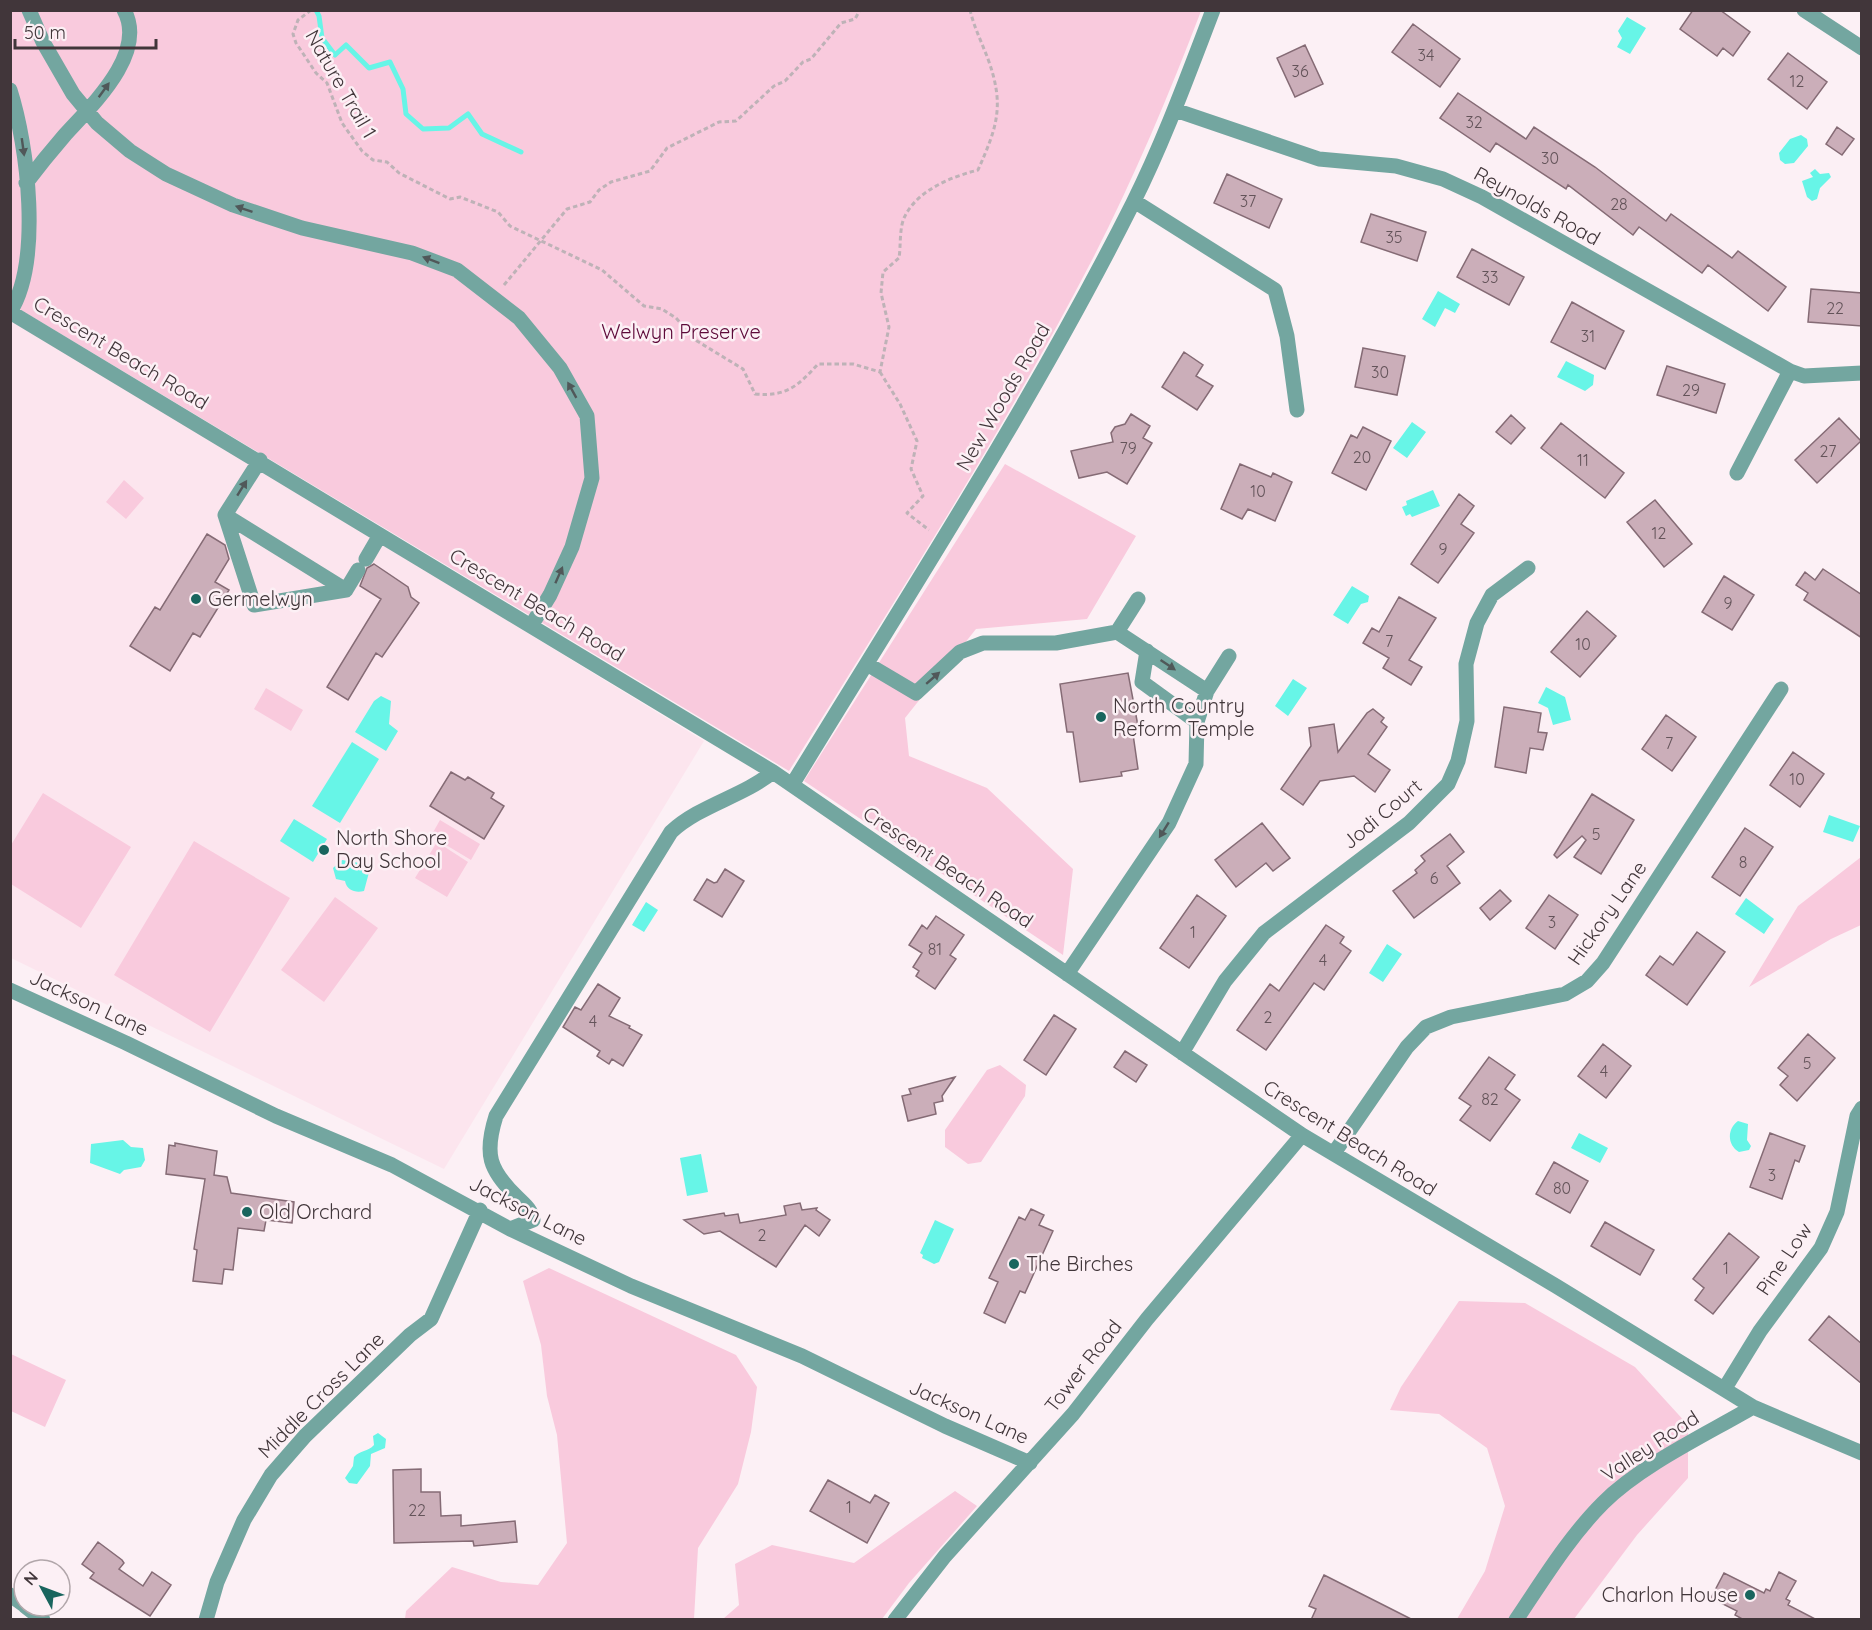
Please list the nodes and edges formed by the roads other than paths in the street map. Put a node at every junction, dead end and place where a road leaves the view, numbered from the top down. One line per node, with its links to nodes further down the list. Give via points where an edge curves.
1 (29, 10): 8 (street, via 43,42)
2 (124, 10): 8 (street, one-way to 2, via 115,75 130,44 131,31)
3 (1213, 10): 7 (street, New Woods Road)
4 (1804, 10): 5 (street)
5 (1862, 48)
6 (10, 90): 9 (street, one-way to 9, via 20,127)
7 (1175, 110): 10 (street, New Woods Road); 12 (street, Reynolds Road, via 1319,159 1396,166 1443,179 1482,197)
8 (88, 112): 9 (street); 22 (street, one-way to 8, via 572,547 592,478 587,417 560,368 519,318 457,270 412,253 302,228 224,201 166,174 130,151)
9 (26, 183): 11 (street, via 29,226 25,277)
10 (1134, 201): 14 (street, via 1275,290 1287,336); 26 (street, New Woods Road, via 1047,366)
11 (11, 312): 15 (street, Crescent Beach Road)
12 (1790, 371): 13 (street, Reynolds Road, via 1804,376); 16 (street)
13 (1862, 373)
14 (1297, 410)
15 (260, 460): 17 (street, one-way to 15); 18 (street, Crescent Beach Road)
16 (1737, 473)
17 (225, 515): 20 (street); 20 (street, via 254,605)
18 (380, 535): 20 (street); 22 (street, Crescent Beach Road)
19 (1528, 568): 34 (street, Jodi Court, via 1492,595 1477,623 1466,664 1467,721 1448,784 1409,823 1264,933 1225,981)
20 (346, 591)
21 (1138, 599): 23 (street)
22 (531, 626): 30 (street, Crescent Beach Road)
23 (1117, 632): 24 (street); 26 (street, one-way to 23, via 916,693 960,652 983,643 1056,643)
24 (1147, 651): 28 (street, one-way to 28); 29 (street, via 1142,682)
25 (1229, 656): 28 (street)
26 (867, 664): 31 (street, New Woods Road)
27 (1781, 689): 37 (street, Hickory Lane, via 1603,963 1587,981 1565,994 1451,1017 1426,1027 1407,1047)
28 (1207, 691): 29 (street)
29 (1197, 722): 32 (street, one-way to 32, via 1196,764 1169,823)
30 (773, 772): 31 (street, Crescent Beach Road); 39 (street, via 754,787 683,821 671,832 496,1116 489,1138 490,1161 500,1180 531,1211 533,1220)
31 (792, 785): 32 (street, Crescent Beach Road)
32 (1067, 974): 34 (street, Crescent Beach Road)
33 (10, 990): 38 (street, Jackson Lane, via 276,1116 392,1165)
34 (1182, 1053): 36 (street, Crescent Beach Road)
35 (1862, 1108): 40 (street, Pine Low, via 1837,1212 1821,1248 1760,1331)
36 (1302, 1135): 37 (street, Crescent Beach Road); 43 (street, Tower Road)
37 (1334, 1153): 40 (street, Crescent Beach Road, via 1381,1185)
38 (480, 1210): 39 (street, Jackson Lane); 44 (street, Middle Cross Lane, via 431,1319 305,1436 271,1475 244,1520 217,1582)
39 (510, 1228): 43 (street, Jackson Lane, via 631,1286 802,1356 945,1426)
40 (1725, 1388): 41 (street, Crescent Beach Road)
41 (1753, 1407): 42 (street, Crescent Beach Road); 46 (street, Valley Road, via 1668,1456 1603,1503 1557,1559)
42 (1862, 1453)
43 (1030, 1462): 45 (street, Tower Road, via 945,1556)
44 (206, 1620)
45 (895, 1620)
46 (1516, 1620)

